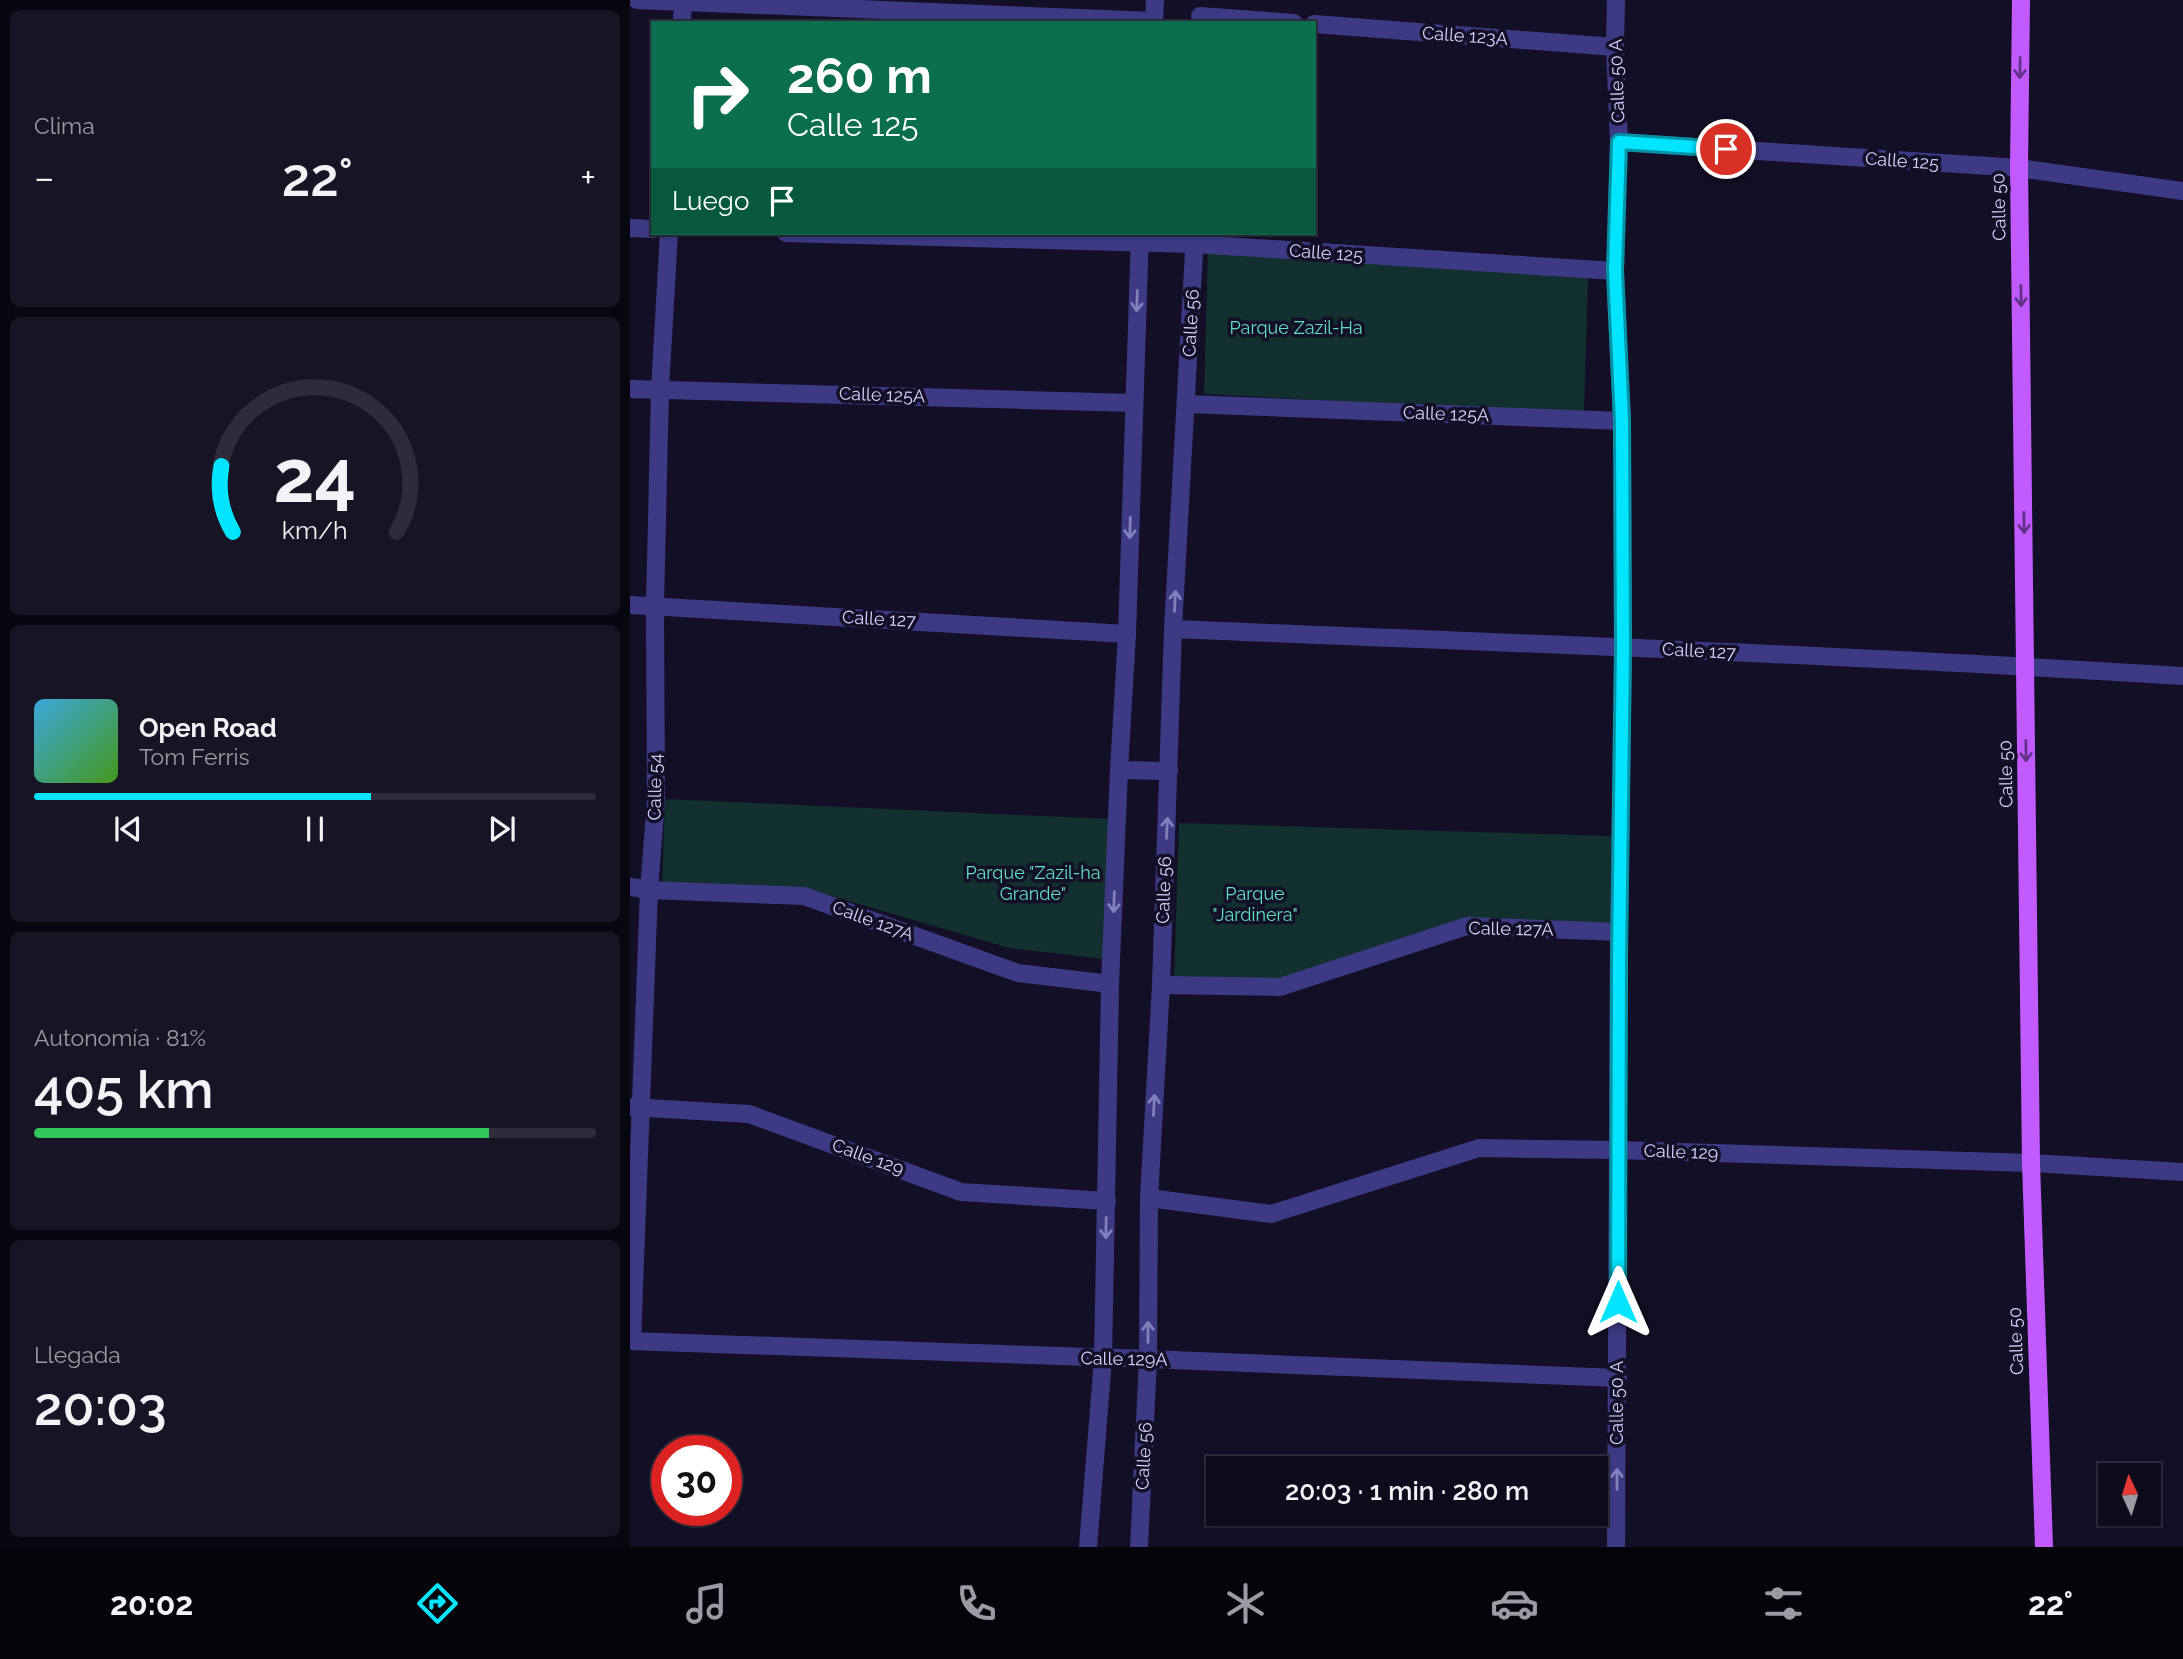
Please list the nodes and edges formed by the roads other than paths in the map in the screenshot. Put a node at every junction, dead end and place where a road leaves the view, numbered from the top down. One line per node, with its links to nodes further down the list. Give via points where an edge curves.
1 (637, 0): 5 (street)
2 (1155, 0): 9 (street)
3 (1616, 0): 12 (street, Calle 50 A)
4 (2021, 0): 14 (main road, Calle 50, one-way to 14)
5 (683, 1): 7 (street); 8 (street)
6 (1201, 13): 10 (street)
7 (682, 21)
8 (1132, 21)
9 (1154, 21)
10 (1275, 21)
11 (1316, 24): 12 (street, Calle 123A)
12 (1615, 47): 13 (street, Calle 50 A)
13 (1619, 142): 14 (street, Calle 125); 22 (street, Calle 50 A)
14 (2019, 168): 15 (street, Calle 125); 33 (main road, Calle 50, one-way to 33)
15 (2183, 191)
16 (630, 228): 17 (street)
17 (651, 229)
18 (668, 235): 24 (street, Calle 54)
19 (928, 235): 20 (street, Calle 125)
20 (1140, 238): 21 (street, Calle 125); 25 (street, one-way to 25)
21 (1195, 239): 22 (street, Calle 125); 26 (street, Calle 56)
22 (1615, 271): 27 (street, Calle 50 A)
23 (630, 389): 24 (street, Calle 125A)
24 (660, 389): 25 (street, Calle 125A); 29 (street, Calle 54)
25 (1133, 403): 31 (street, one-way to 31)
26 (1187, 404): 27 (street, Calle 125A); 30 (street, Calle 56, one-way to 26)
27 (1622, 421): 32 (street, Calle 50 A)
28 (630, 605): 29 (street, Calle 127)
29 (655, 606): 31 (street, Calle 127); 38 (street, Calle 54, via 656,800)
30 (1173, 629): 32 (street, Calle 127); 36 (street, Calle 56)
31 (1127, 634): 35 (street)
32 (1623, 648): 33 (street, Calle 127); 39 (street, Calle 50 A)
33 (2025, 666): 34 (street, Calle 127); 44 (main road, Calle 50, one-way to 44)
34 (2183, 676)
35 (1119, 770): 36 (street); 40 (street, one-way to 40)
36 (1169, 771): 41 (street, Calle 56, one-way to 36)
37 (630, 887): 38 (street, Calle 127A)
38 (649, 890): 40 (street, Calle 127A, via 804,896 1018,973); 42 (street, Calle 54)
39 (1619, 932): 41 (street, Calle 127A, via 1468,926 1280,987); 43 (street, Calle 50 A)
40 (1110, 984): 47 (street)
41 (1161, 985): 46 (street, Calle 56, one-way to 41)
42 (635, 1107): 47 (street, Calle 129, via 749,1114 961,1192); 48 (street, Calle 54)
43 (1618, 1150): 44 (street, Calle 129); 46 (street, Calle 129, via 1479,1148 1271,1214); 51 (street, Calle 50 A)
44 (2031, 1163): 45 (street, Calle 129); 55 (main road, Calle 50)
45 (2183, 1172)
46 (1149, 1198): 50 (street, Calle 56, one-way to 46)
47 (1107, 1201): 49 (street, one-way to 49)
48 (631, 1341): 49 (street, Calle 129A)
49 (1103, 1359): 50 (street, Calle 129A); 52 (street)
50 (1148, 1359): 51 (street, Calle 129A); 53 (street, Calle 56)
51 (1618, 1378): 54 (street, Calle 50 A, one-way to 51)
52 (1088, 1547)
53 (1139, 1547)
54 (1616, 1547)
55 (2044, 1547)

